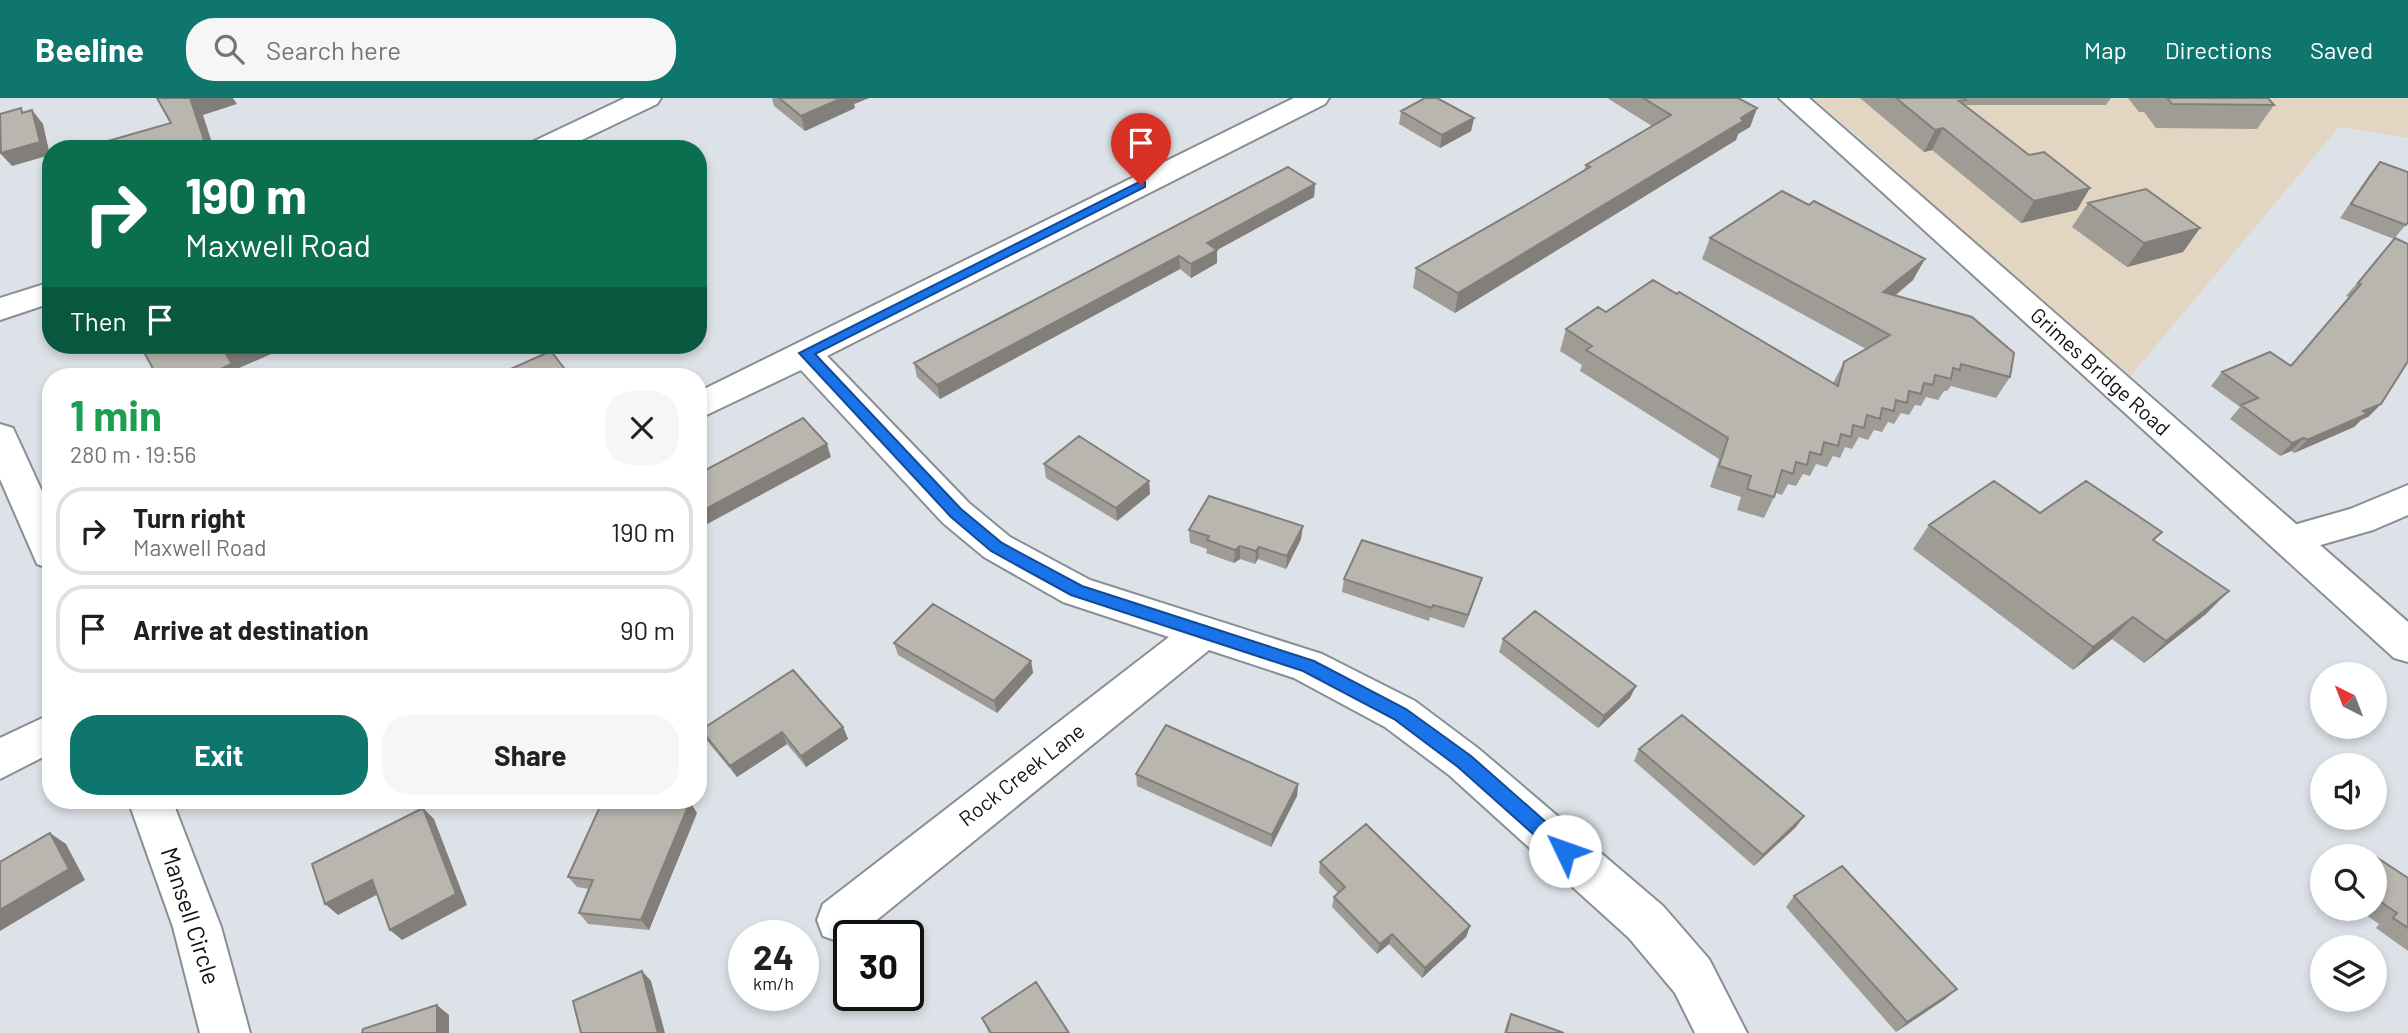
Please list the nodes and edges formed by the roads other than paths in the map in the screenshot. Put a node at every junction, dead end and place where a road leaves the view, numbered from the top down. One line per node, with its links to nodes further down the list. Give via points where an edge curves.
1 (647, 98): 4 (street)
2 (1315, 98): 7 (street)
3 (1793, 98): 12 (street, Grimes Bridge Road)
4 (559, 140)
5 (42, 295): 6 (street)
6 (0, 309)
7 (806, 353): 8 (street); 13 (street, via 956,513 996,547 1076,591)
8 (707, 402)
9 (0, 437): 11 (street)
10 (2408, 499): 12 (street, via 2360,520)
11 (42, 533)
12 (2289, 540): 14 (street, Grimes Bridge Road)
13 (1205, 631): 18 (street, Rock Creek Lane); 20 (street, via 1308,666 1400,714 1464,762 1646,922 1692,976)
14 (2408, 646)
15 (42, 737): 16 (street)
16 (0, 760)
17 (153, 809): 19 (street, Mansell Circle, via 197,927)
18 (840, 920)
19 (225, 1033)
20 (1722, 1033)

